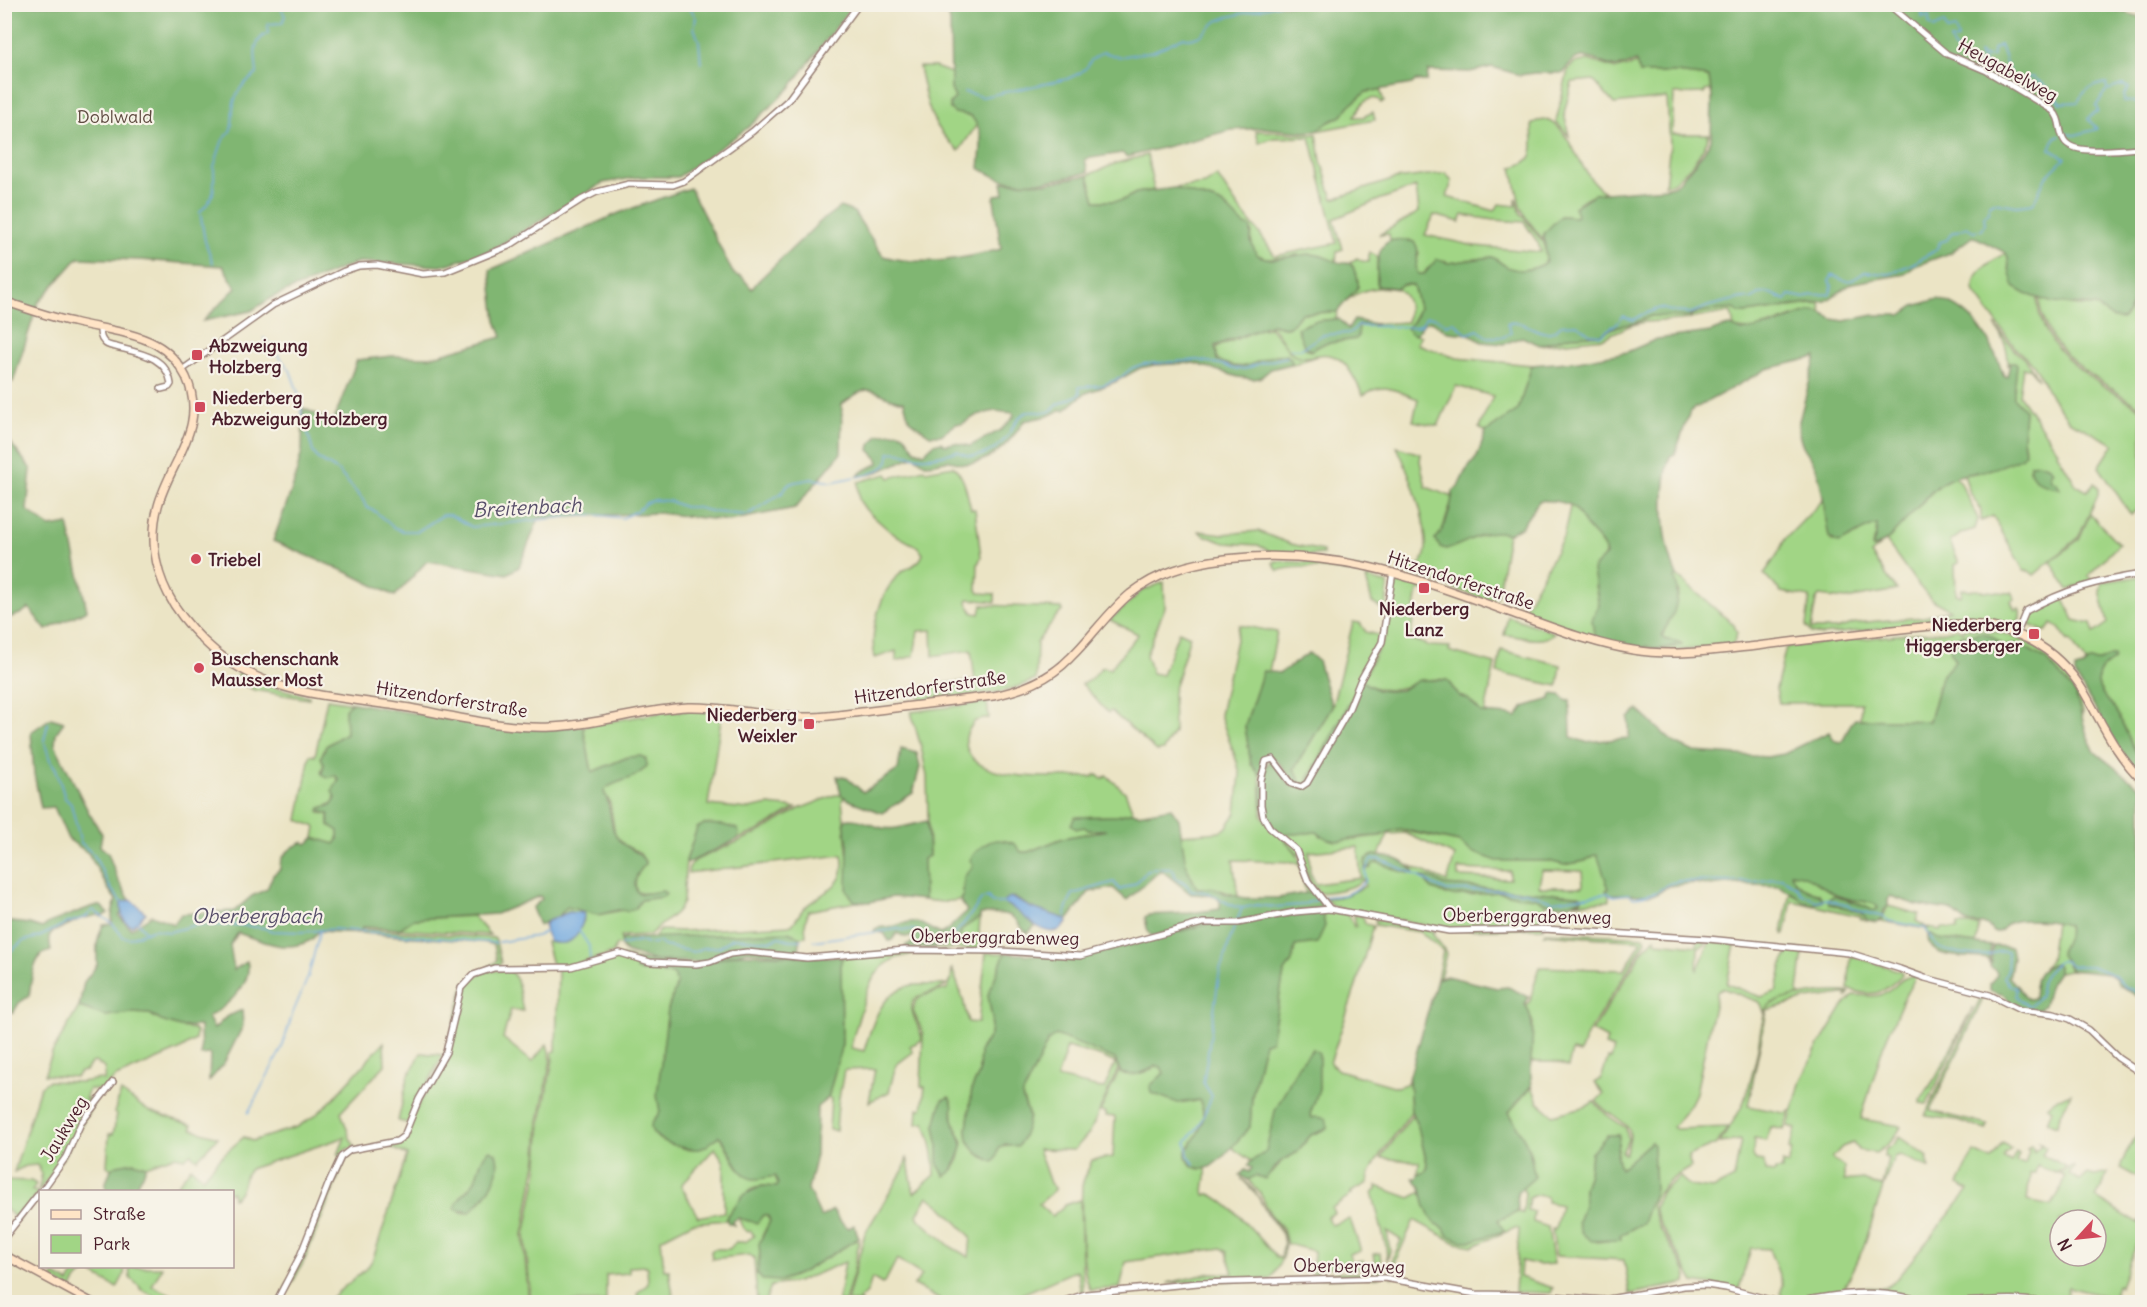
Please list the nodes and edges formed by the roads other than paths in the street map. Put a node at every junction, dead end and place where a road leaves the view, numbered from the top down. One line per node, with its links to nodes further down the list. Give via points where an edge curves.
1 (859, 4): 6 (street, via 788,100 684,181 673,185 629,184 597,192 509,246 445,272 423,274 369,265 344,271 267,308)
2 (1888, 4): 3 (street, Heugabelweg, via 1947,54 1987,71 2052,110 2068,146 2078,150)
3 (2142, 148)
4 (4, 301): 5 (main road, Hitzendorferstraße)
5 (100, 328): 6 (main road, Hitzendorferstraße, via 150,342 163,349); 7 (street, via 107,345 161,364 171,384)
6 (182, 370): 8 (main road, Hitzendorferstraße, via 192,393 193,418 157,514 154,542 160,577 179,613 218,653 252,676 306,693 527,727 567,726 692,707 822,717 993,696 1029,686 1064,664 1131,594 1183,566 1237,558 1288,557 1338,560)
7 (161, 389)
8 (1393, 572): 10 (main road, Hitzendorferstraße, via 1589,640 1644,652 1717,650 1955,624 1985,625); 12 (street, via 1382,642 1307,783 1301,787 1294,785 1274,759 1267,760 1263,767 1263,816 1270,828 1298,852 1306,877)
9 (2142, 574): 10 (street, via 2097,581 2055,597 2026,611)
10 (2017, 633): 11 (main road, Hitzendorferstraße, via 2049,651 2068,670 2118,752)
11 (2142, 780)
12 (1330, 909): 13 (street, Oberberggrabenweg, via 1449,931 1544,929 1849,953 1933,981 1985,993 2020,1010 2070,1019); 20 (street, Oberberggrabenweg, via 1238,923 1203,923 1080,956 905,950 807,958 747,952 696,964 655,963 620,953 572,967 480,971 461,988 446,1052 418,1099 404,1136 343,1154)
13 (2142, 1074)
14 (113, 1082): 15 (street, Jaukweg, via 84,1119 66,1157)
15 (42, 1190)
16 (39, 1194): 17 (street, Jaukweg)
17 (4, 1238)
18 (4, 1255): 19 (main road)
19 (91, 1302)
20 (276, 1302)
21 (1061, 1302): 22 (street, Oberbergweg, via 1086,1294 1198,1283 1387,1278 1476,1294 1593,1299 1706,1286)
22 (1778, 1302)
23 (1793, 1302): 24 (street, via 1866,1293 1941,1302)
24 (2039, 1302)

